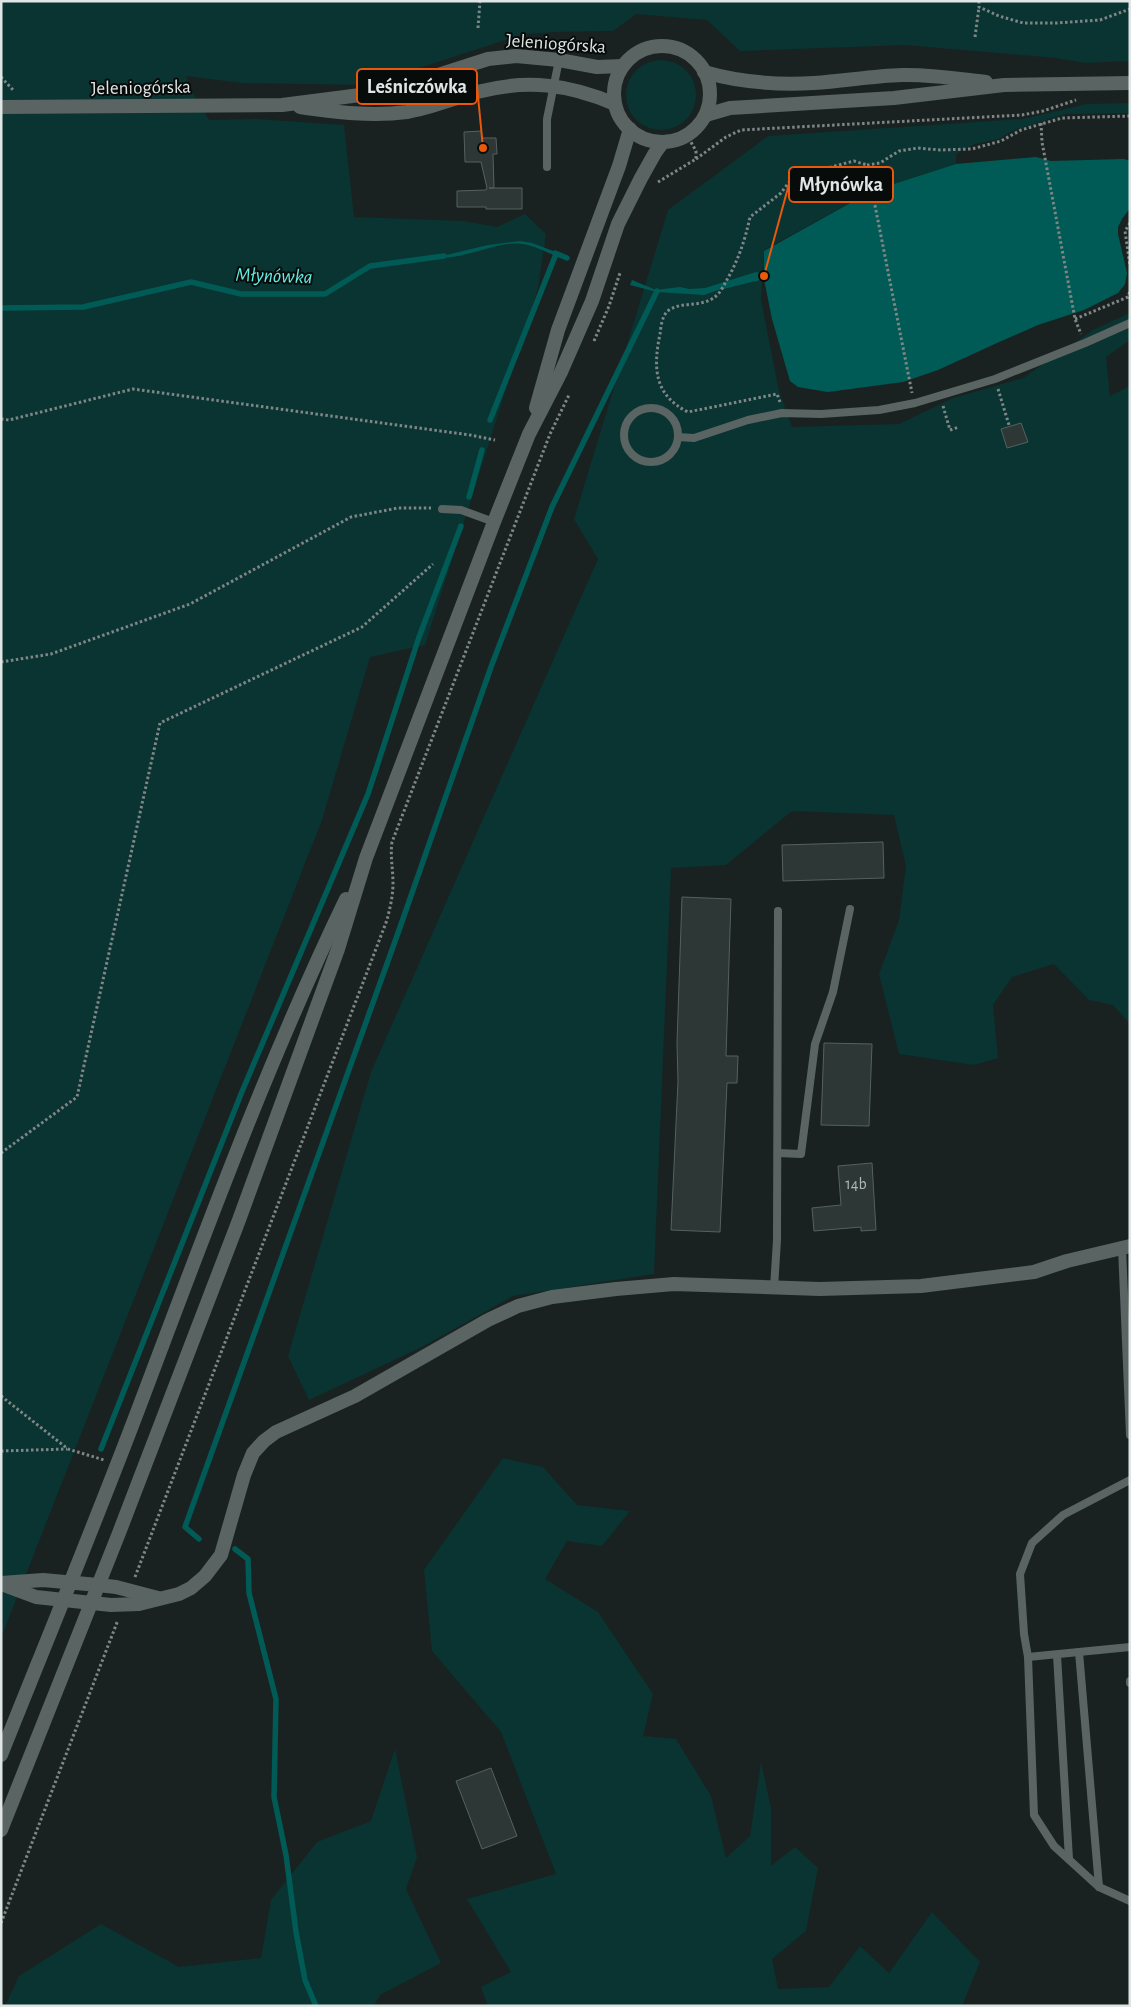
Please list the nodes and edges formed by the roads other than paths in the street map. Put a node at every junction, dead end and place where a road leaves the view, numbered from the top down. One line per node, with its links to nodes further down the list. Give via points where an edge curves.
1 (559, 60): 2 (main road, Jeleniogórska, via 597,67); 6 (lane); 8 (main road, Jeleniogórska, via 516,56 488,59 376,93)
2 (623, 66): 3 (main road, via 641,51 668,47 692,57); 7 (main road, via 616,83)
3 (704, 72): 5 (main road, via 726,78 768,82 814,83 905,75); 10 (main road, via 710,93)
4 (1130, 83): 5 (main road)
5 (1004, 85): 10 (main road, via 894,98 730,108)
6 (552, 86): 7 (main road, Jeleniogórska, via 593,95); 8 (main road, Jeleniogórska, via 529,83 504,85 408,111 377,114 350,114); 13 (lane, via 547,119)
7 (615, 104): 11 (main road)
8 (282, 105): 9 (main road, Jeleniogórska)
9 (1, 107)
10 (706, 115): 12 (main road, via 687,135)
11 (630, 129): 12 (main road, via 646,139); 15 (main road, via 558,330)
12 (664, 142): 15 (main road, via 618,224 589,309)
13 (547, 167)
14 (1130, 322): 16 (lane, via 995,379 940,396 879,410 782,413 748,420 694,438)
15 (529, 434): 18 (main road)
16 (678, 437): 16 (lane, via 666,459 649,463 633,457 624,442 623,432 632,415 640,410 658,408 673,419)
17 (442, 509): 18 (lane, via 461,510)
18 (494, 522): 19 (main road)
19 (366, 858): 27 (main road, via 325,943 250,1116); 29 (main road, via 338,949 239,1220)
20 (850, 909): 22 (lane, via 833,992 815,1044 801,1154)
21 (778, 911): 22 (lane)
22 (778, 1153): 24 (lane)
23 (1126, 1247): 24 (main road, via 1034,1272 982,1279 921,1286); 25 (lane)
24 (774, 1288): 30 (main road, via 674,1284 616,1289 552,1297 518,1306 488,1320 355,1396 276,1432 264,1441 252,1453 221,1554 205,1576 191,1588)
25 (1130, 1434)
26 (1130, 1480): 36 (lane, via 1063,1516 1032,1543 1020,1574)
27 (71, 1583): 28 (main road, via 43,1580); 29 (main road); 31 (main road)
28 (1, 1584): 31 (main road, via 30,1596)
29 (98, 1585): 30 (main road); 32 (main road)
30 (161, 1599): 32 (main road, via 139,1604)
31 (64, 1600): 32 (main road); 37 (main road)
32 (92, 1603): 38 (main road)
33 (1130, 1647): 34 (lane)
34 (1079, 1652): 35 (lane); 40 (lane)
35 (1057, 1655): 36 (lane); 39 (lane)
36 (1028, 1657): 39 (lane, via 1034,1815 1054,1846)
37 (1, 1755)
38 (1, 1830)
39 (1069, 1859): 40 (lane)
40 (1099, 1887): 41 (lane)
41 (1130, 1902)

